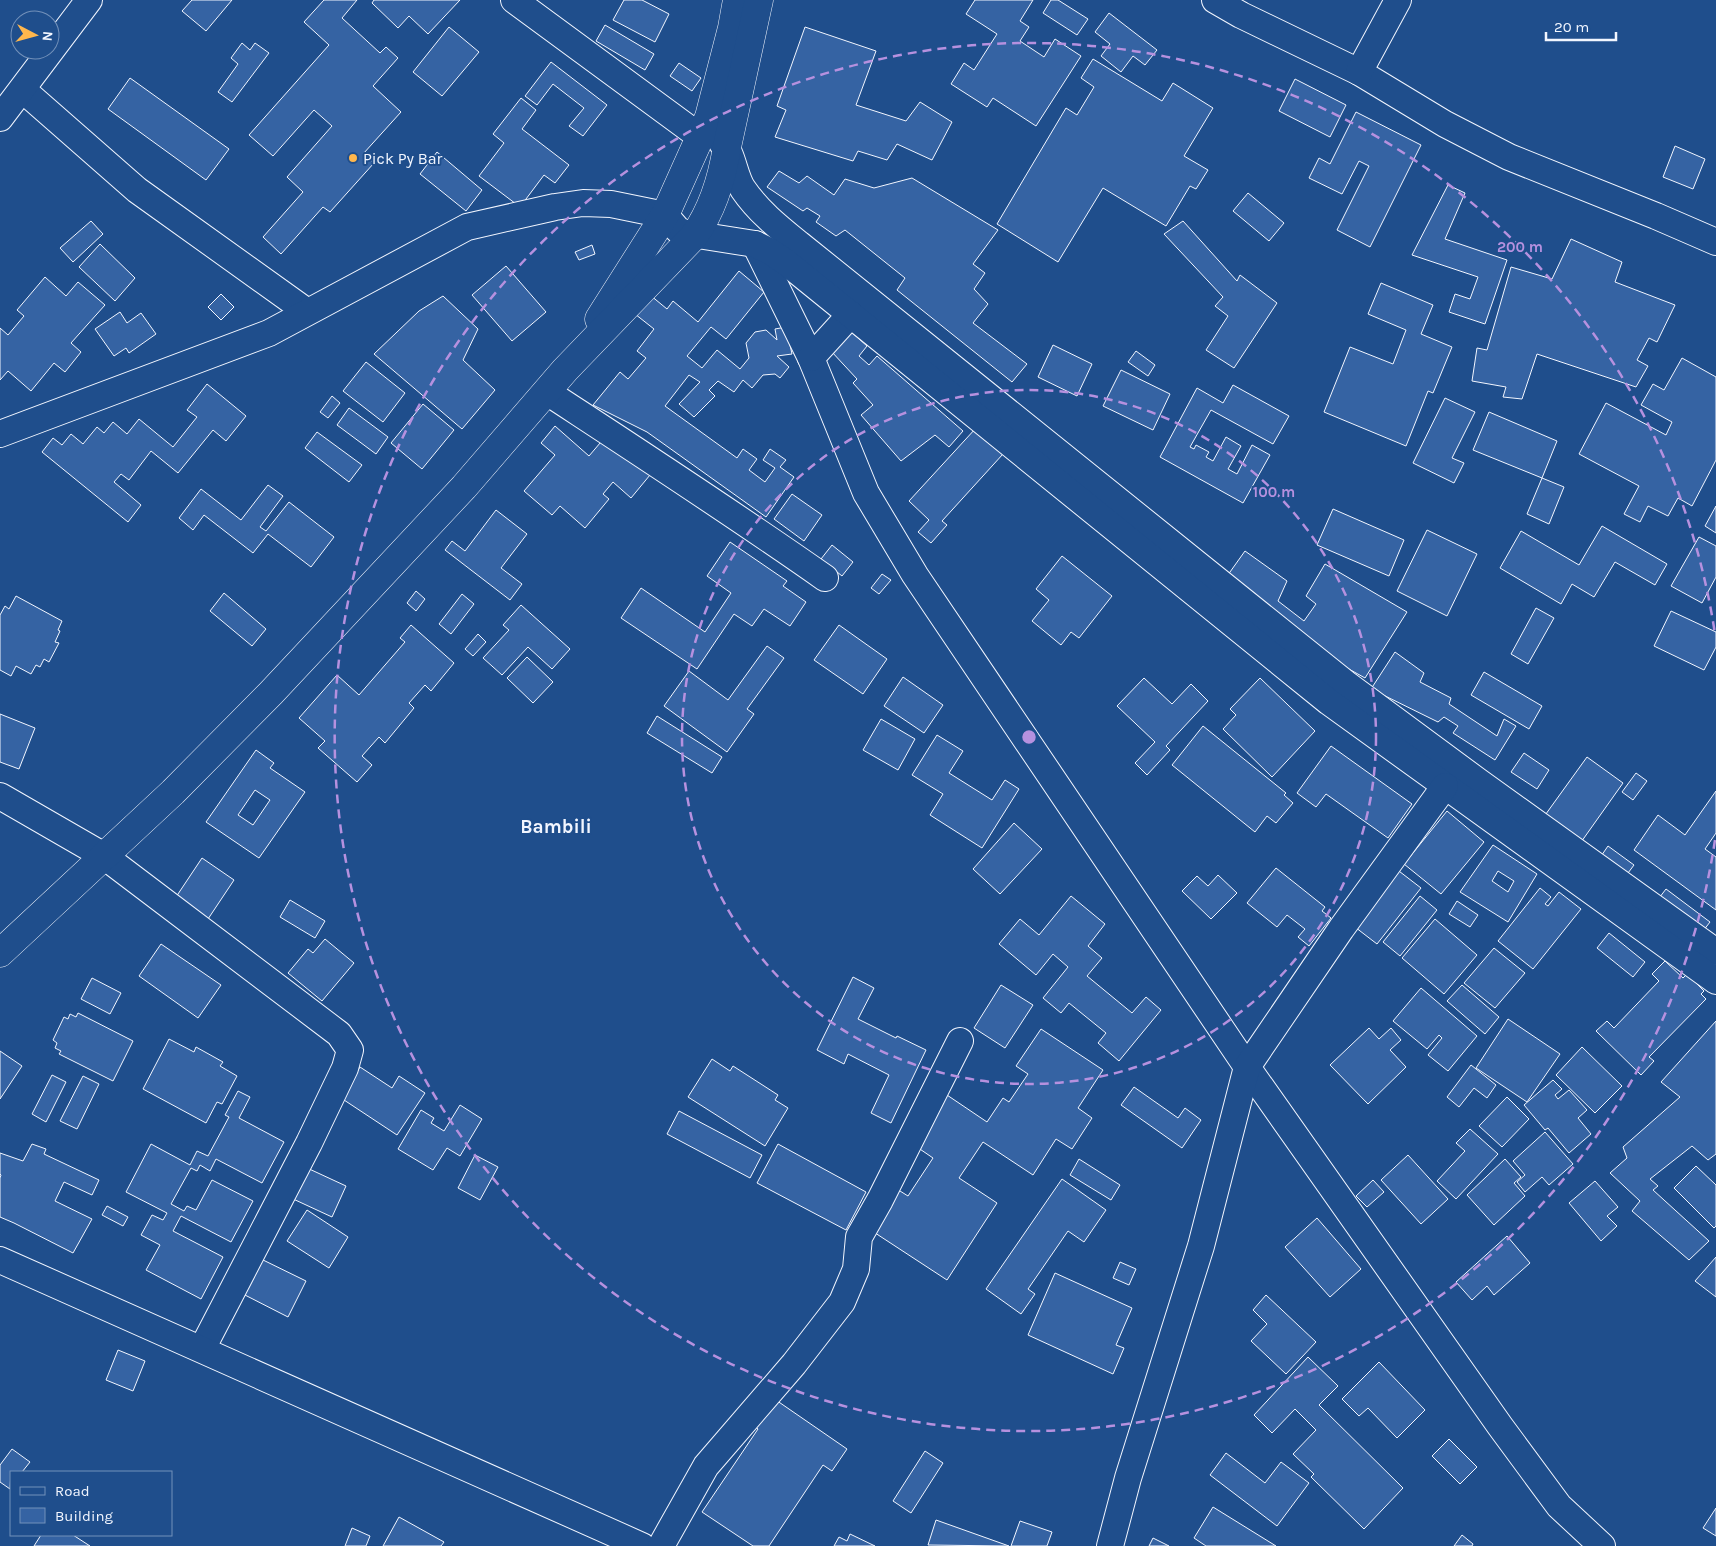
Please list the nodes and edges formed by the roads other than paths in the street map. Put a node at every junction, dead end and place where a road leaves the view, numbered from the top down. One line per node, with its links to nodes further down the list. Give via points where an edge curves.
1 (89, 0): 8 (street)
2 (514, 0): 10 (street)
3 (737, 0): 10 (highway, via 711,108)
4 (759, 0): 11 (highway)
5 (1214, 0): 7 (street)
6 (1398, 0): 7 (street)
7 (1359, 72): 14 (street, via 1445,124 1509,157)
8 (22, 90): 9 (street); 16 (street, via 137,190)
9 (0, 118)
10 (698, 138): 11 (street, via 715,138); 12 (highway)
11 (727, 147): 13 (highway, via 716,197); 26 (street, via 742,187 759,210 798,244 1345,683)
12 (665, 215): 13 (street, via 678,230); 16 (street, via 611,204 583,203 467,227); 19 (highway)
13 (694, 236): 15 (street); 19 (highway)
14 (1716, 242)
15 (754, 244): 17 (street, via 787,263); 18 (street)
16 (306, 311): 21 (street, via 269,333)
17 (851, 314): 18 (street); 23 (street, via 1329,702)
18 (811, 358): 30 (street, via 866,493 915,575)
19 (565, 370): 20 (highway)
20 (547, 392): 22 (street); 25 (highway, via 464,487 271,693)
21 (0, 434)
22 (825, 578)
23 (1445, 786): 28 (street); 30 (street, via 1341,929)
24 (0, 796): 25 (street)
25 (104, 856): 27 (highway); 32 (street, via 339,1034 350,1050 309,1143)
26 (1716, 952)
27 (0, 953)
28 (1716, 981)
29 (960, 1041): 34 (street, via 859,1237 856,1268 842,1302 794,1364 706,1466)
30 (1247, 1067): 35 (street, via 1201,1246 1128,1478); 36 (street, via 1559,1506)
31 (0, 1260): 32 (street)
32 (202, 1349): 33 (street)
33 (642, 1546)
34 (660, 1546)
35 (1110, 1546)
36 (1602, 1546)

